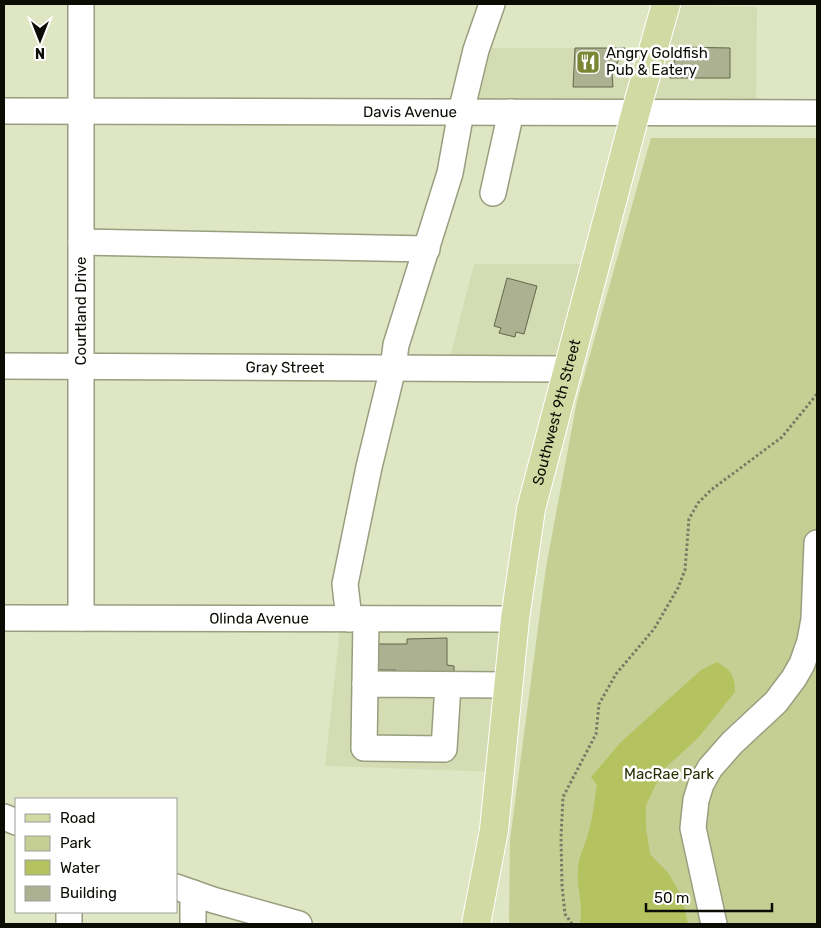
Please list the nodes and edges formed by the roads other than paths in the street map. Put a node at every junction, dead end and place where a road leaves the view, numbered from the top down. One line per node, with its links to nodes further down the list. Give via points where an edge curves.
1 (81, 4): 5 (street, Courtland Drive)
2 (492, 4): 6 (street)
3 (666, 4): 8 (main road, Southwest 9th Street)
4 (4, 111): 5 (street, Davis Avenue)
5 (81, 111): 6 (street, Davis Avenue); 11 (street, Courtland Drive)
6 (460, 112): 7 (street, Davis Avenue); 12 (street, via 450,173)
7 (510, 112): 8 (street, Davis Avenue); 10 (street)
8 (635, 113): 9 (street, Davis Avenue); 16 (main road, Southwest 9th Street)
9 (817, 114)
10 (493, 193)
11 (81, 242): 12 (street); 14 (street, Courtland Drive)
12 (427, 249): 15 (street, via 400,330)
13 (4, 366): 14 (street, Gray Street)
14 (81, 367): 15 (street, Gray Street); 19 (street, Courtland Drive)
15 (393, 368): 16 (street, Gray Street); 20 (street, via 344,584)
16 (568, 369): 21 (main road, Southwest 9th Street, via 531,509)
17 (817, 543): 31 (street, via 814,619 802,664 776,702 710,768 696,800 693,828)
18 (4, 618): 19 (street, Olinda Avenue)
19 (81, 618): 20 (street, Olinda Avenue)
20 (357, 619): 21 (street, Olinda Avenue); 22 (street)
21 (515, 619): 24 (main road, Southwest 9th Street)
22 (365, 684): 23 (street); 23 (street, via 364,748 444,749)
23 (448, 685): 24 (street)
24 (509, 685): 25 (main road, Southwest 9th Street)
25 (494, 830): 29 (main road, Southwest 9th Street); 30 (main road, Southwest 9th Street)
26 (184, 890): 27 (street); 28 (street)
27 (193, 924)
28 (299, 924)
29 (476, 924)
30 (495, 924)
31 (714, 924)

